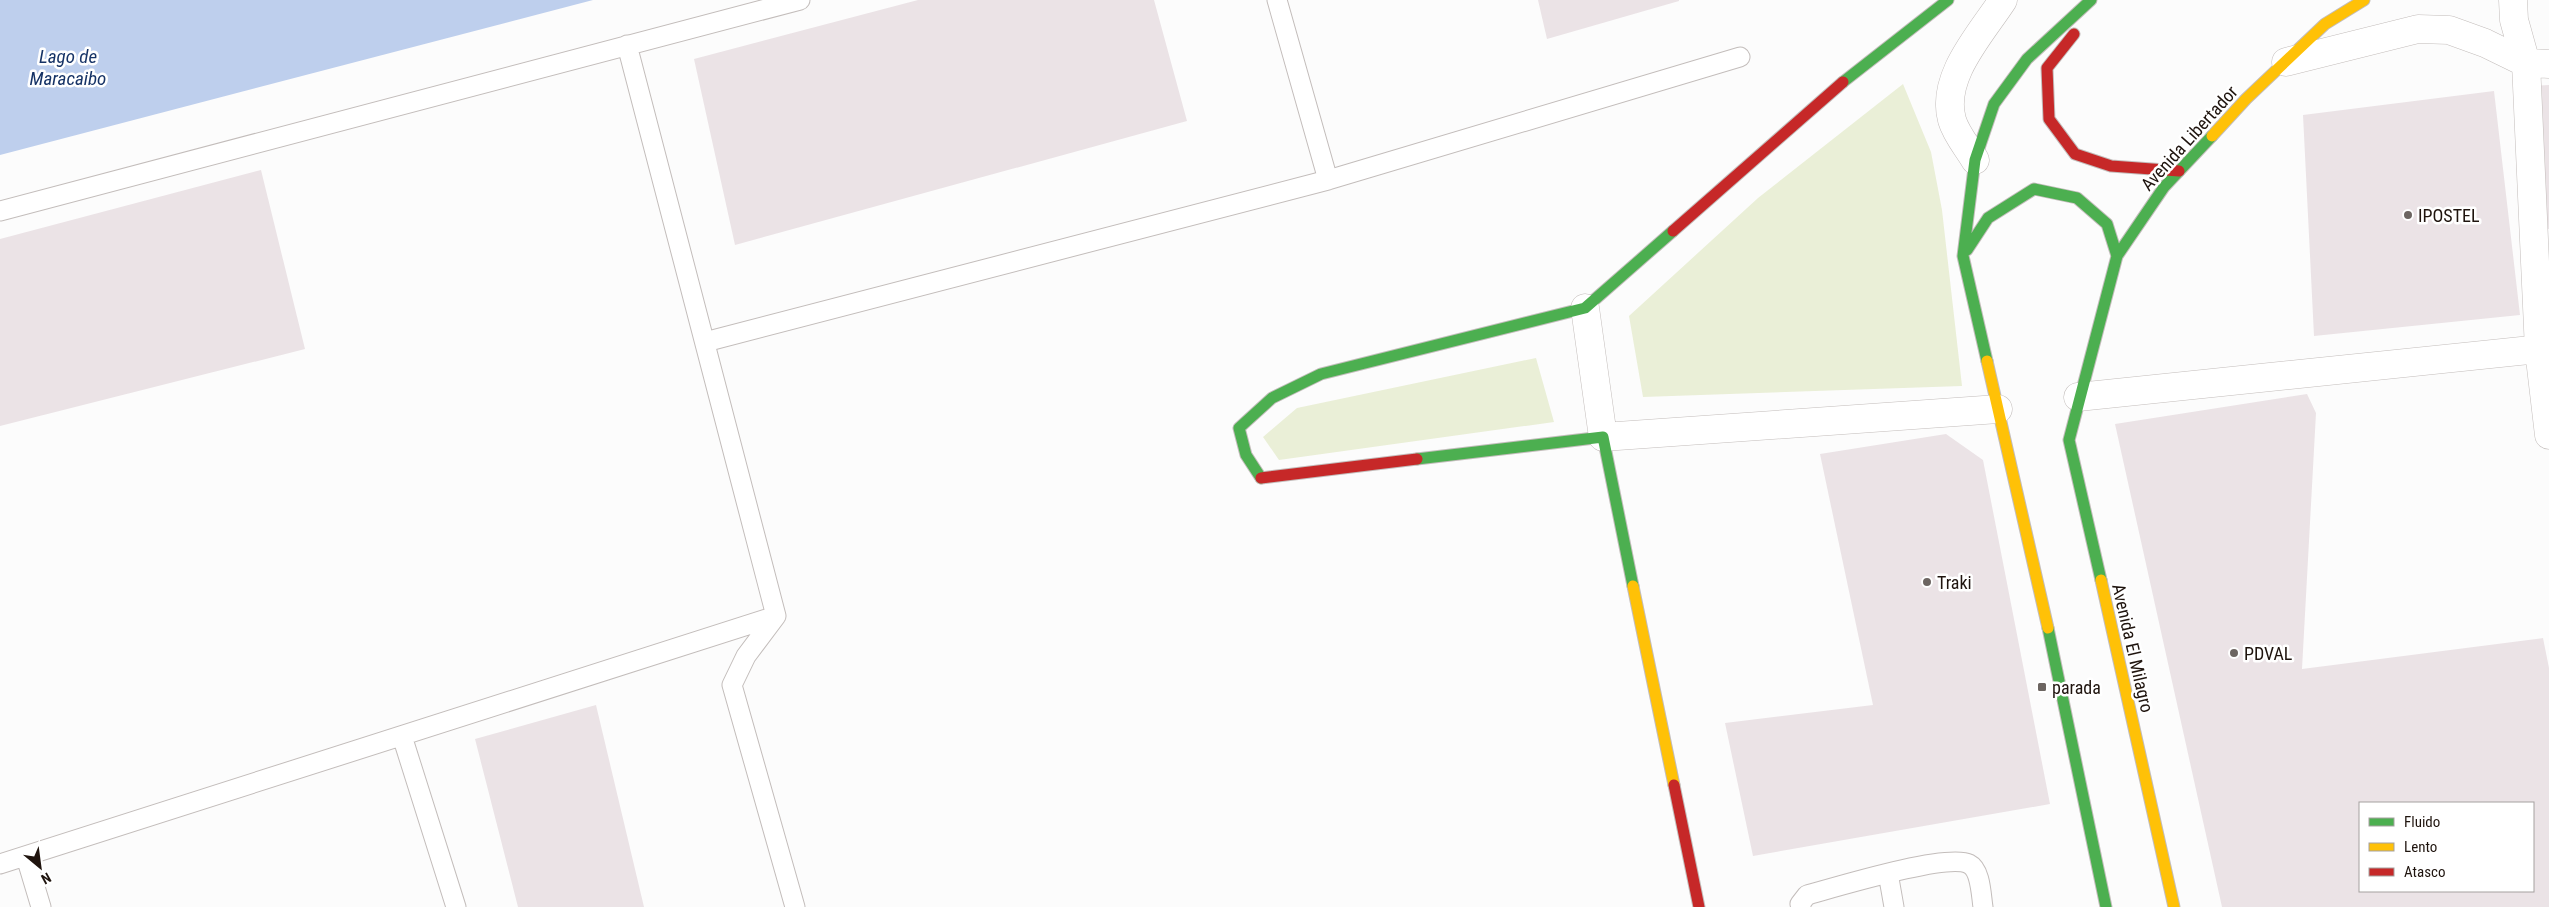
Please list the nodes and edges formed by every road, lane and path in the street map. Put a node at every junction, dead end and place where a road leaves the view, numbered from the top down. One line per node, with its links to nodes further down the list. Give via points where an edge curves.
1 (800, 0): 9 (lane)
2 (1277, 0): 15 (lane)
3 (1948, 0): 19 (main road, via 1858,69)
4 (2003, 0): 13 (street, via 1953,76 1952,121)
5 (2091, 0): 13 (main road, via 2027,59 1994,104)
6 (2102, 0): 14 (main road, via 2047,68 2049,119 2075,154 2111,166)
7 (2364, 0): 11 (main road, Avenida Libertador, via 2325,24)
8 (2513, 0): 12 (street, via 2514,20)
9 (627, 45): 16 (lane); 20 (lane)
10 (1740, 57): 15 (lane)
11 (2286, 62): 12 (street, via 2418,29 2449,30); 14 (main road, Avenida Libertador, via 2246,99)
12 (2538, 63): 21 (street)
13 (1976, 160): 17 (main road)
14 (2179, 171): 18 (main road, Avenida Libertador, via 2164,187)
15 (1328, 180): 20 (lane)
16 (0, 210)
17 (1963, 256): 18 (main road, via 1988,218 2034,189 2076,198 2107,224); 23 (main road)
18 (2117, 256): 22 (main road, Avenida Libertador)
19 (1585, 308): 25 (street); 25 (main road, via 1321,374 1272,398 1239,428 1246,455 1259,478)
20 (705, 342): 26 (lane)
21 (2544, 349): 22 (street); 24 (street)
22 (2078, 397): 39 (main road, Avenida El Milagro, via 2069,440)
23 (1998, 409): 25 (street); 38 (main road, via 2046,617)
24 (2549, 435)
25 (1603, 437): 34 (main road)
26 (776, 616): 27 (lane); 33 (lane, via 746,656 732,685)
27 (402, 736): 28 (lane); 32 (lane)
28 (26, 857): 29 (lane); 31 (lane)
29 (0, 864)
30 (1888, 873): 35 (lane, via 1807,895); 36 (lane); 37 (lane, via 1957,860 1971,865 1977,874)
31 (41, 907)
32 (456, 907)
33 (795, 907)
34 (1699, 907)
35 (1801, 907)
36 (1894, 907)
37 (1983, 907)
38 (2106, 907)
39 (2174, 907)

